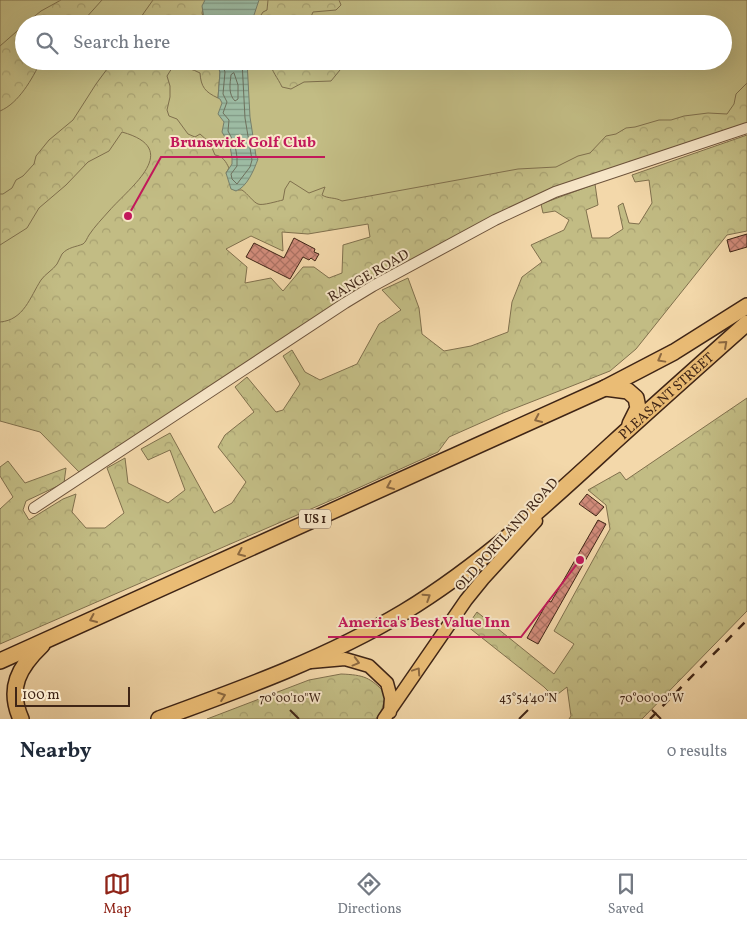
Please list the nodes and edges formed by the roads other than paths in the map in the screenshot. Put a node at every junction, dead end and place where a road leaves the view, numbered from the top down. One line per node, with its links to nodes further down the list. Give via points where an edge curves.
1 (747, 128): 7 (street, RANGE ROAD, via 574,185 495,220 345,303)
2 (747, 306): 4 (highway, US 1, one-way to 4, via 674,352)
3 (747, 323): 5 (highway, PLEASANT STREET, one-way to 3)
4 (605, 388): 5 (highway, via 628,391 636,398 638,408); 8 (highway, US 1, one-way to 8)
5 (623, 434): 6 (highway, PLEASANT STREET)
6 (584, 470): 10 (highway, PLEASANT STREET, one-way to 6, via 377,628 454,578 510,536); 11 (main road, OLD PORTLAND ROAD, one-way to 6, via 483,579)
7 (34, 508)
8 (49, 640): 9 (highway); 12 (highway, US 1, via 19,674 15,693)
9 (0, 661)
10 (308, 662): 11 (main road, one-way to 11, via 345,660 369,666 387,683 391,698); 13 (highway, PLEASANT STREET, one-way to 10)
11 (387, 715)
12 (21, 719)
13 (159, 719)

